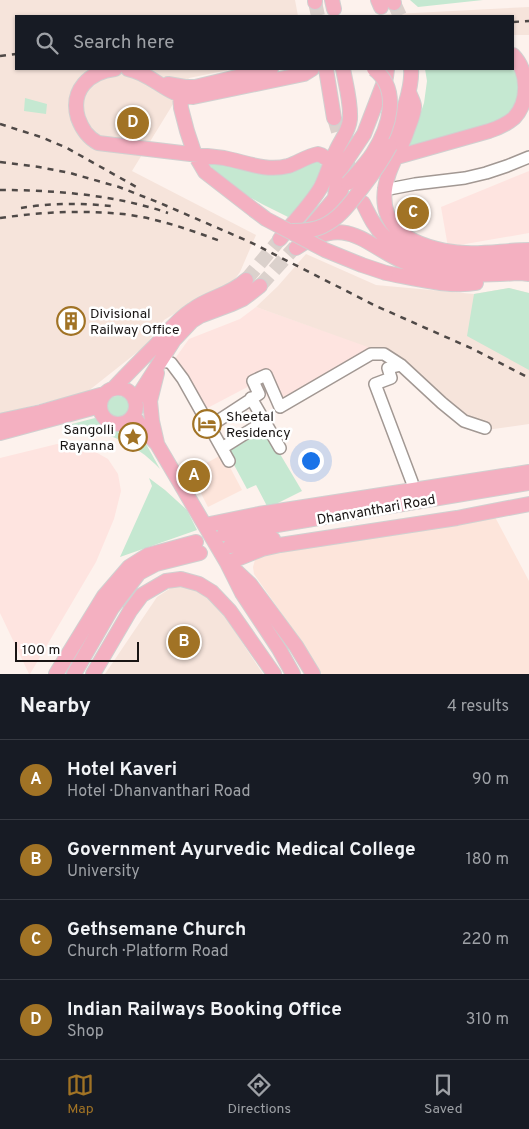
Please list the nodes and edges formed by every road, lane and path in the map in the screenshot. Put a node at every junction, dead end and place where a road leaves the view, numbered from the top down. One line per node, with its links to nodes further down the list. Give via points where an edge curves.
1 (514, 56): 13 (main road, via 525,72 528,91 527,99 513,119 446,143)
2 (110, 70): 14 (main road, via 83,84 77,96 77,113 91,139 103,144)
3 (132, 70): 11 (main road, via 173,92)
4 (267, 70): 11 (main road)
5 (310, 70): 11 (main road, via 203,95 186,97)
6 (326, 70): 12 (main road)
7 (343, 70): 16 (main road, via 350,121)
8 (375, 70): 18 (main road, bridge, via 387,85 390,113 373,154)
9 (387, 70): 18 (main road, via 364,134 342,167)
10 (411, 70): 13 (main road)
11 (182, 91): 14 (main road, via 181,108)
12 (334, 118)
13 (393, 152): 17 (main road); 20 (main road, bridge, via 336,219 321,227)
14 (195, 155): 16 (main road, via 273,168 286,167 318,154); 20 (main road, bridge, via 205,172)
15 (529, 157): 17 (street, via 465,178)
16 (332, 162): 20 (main road, via 320,188)
17 (384, 190): 21 (main road, via 385,207 391,223 402,234 425,246 471,253)
18 (335, 197): 24 (main road, via 296,248 324,234 344,232 418,267 442,273)
19 (363, 203): 22 (main road, via 383,236 417,255 461,265)
20 (285, 235): 24 (main road, bridge, via 386,273 468,284 481,282)
21 (529, 250)
22 (529, 263)
23 (529, 274): 24 (main road)
24 (486, 276)
25 (246, 280): 27 (main road, via 231,291 194,308 170,328)
26 (260, 286): 27 (main road, via 243,299 192,321)
27 (160, 356): 29 (main road, via 129,371); 31 (main road); 35 (street, via 172,363); 38 (main road, via 150,401)
28 (401, 365): 30 (street, via 384,354 371,354 280,407 266,375 253,381 259,394); 36 (street, via 464,421); 43 (street, via 388,368 391,378 375,384)
29 (106, 397): 31 (main road, via 124,389); 32 (main road, via 101,411 107,420 124,424); 33 (main road); 37 (main road)
30 (251, 398): 34 (street); 35 (street)
31 (136, 401): 32 (main road)
32 (134, 416): 38 (main road)
33 (0, 421)
34 (265, 421): 39 (street); 40 (street)
35 (210, 426): 39 (street)
36 (485, 428)
37 (0, 433)
38 (157, 444): 47 (main road)
39 (222, 448): 41 (street)
40 (280, 448)
41 (229, 461)
42 (529, 472): 47 (main road, via 259,514)
43 (412, 482)
44 (529, 483): 48 (main road, Dhanvanthari Road)
45 (529, 496): 48 (main road, Dhanvanthari Road)
46 (529, 504): 48 (main road, via 262,549)
47 (205, 526): 48 (main road)
48 (226, 549): 50 (main road, via 242,593); 56 (main road)
49 (212, 592): 50 (main road, via 229,599 262,642); 53 (main road, via 181,579 166,580 142,595); 54 (main road, via 230,611)
50 (276, 645): 55 (main road)
51 (56, 674): 52 (main road, via 104,596 129,567 148,555 198,548 139,573 112,608)
52 (74, 674)
53 (93, 674)
54 (274, 674)
55 (293, 674)
56 (313, 674)

